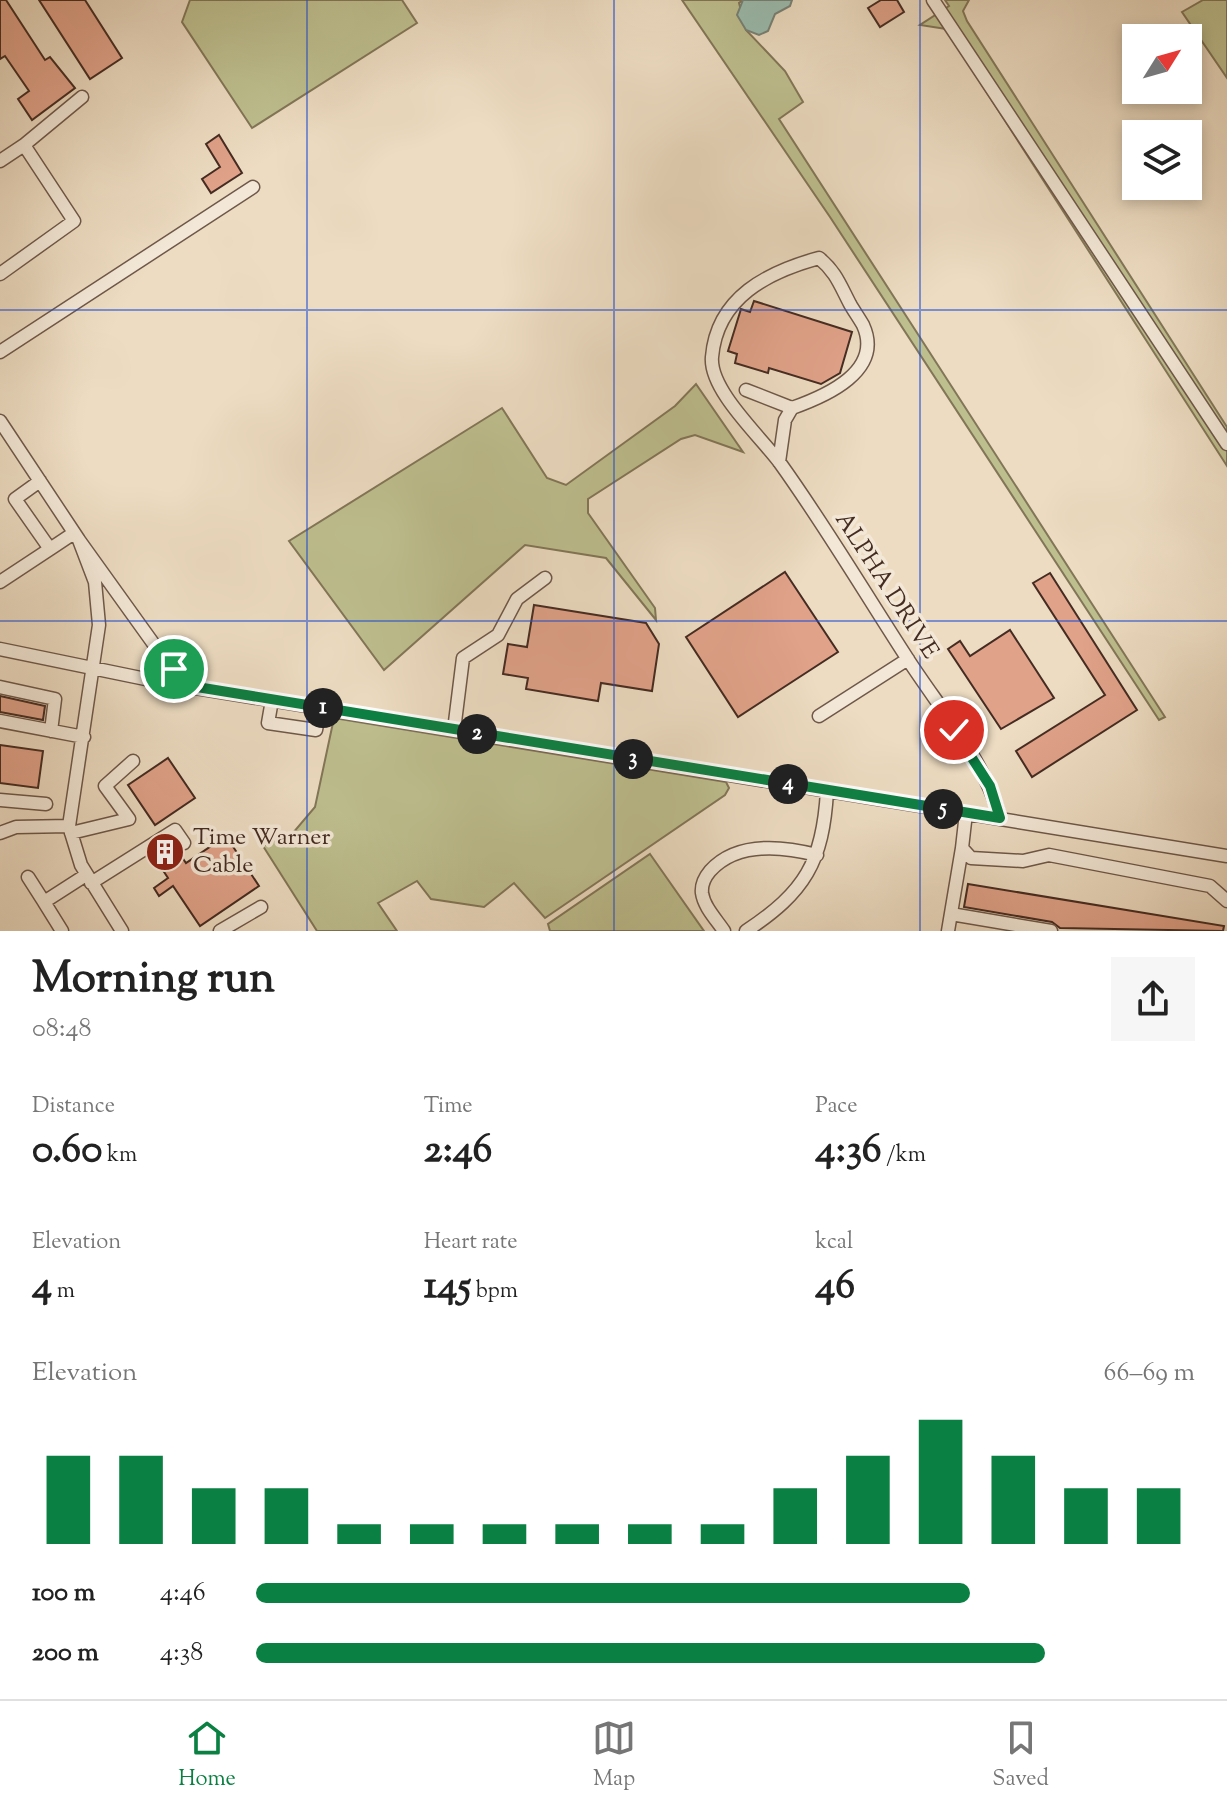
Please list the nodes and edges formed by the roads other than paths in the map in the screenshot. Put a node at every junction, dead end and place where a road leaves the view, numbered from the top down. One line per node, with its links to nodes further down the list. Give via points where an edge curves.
1 (933, 0): 11 (street)
2 (82, 97): 3 (street)
3 (24, 145): 4 (street); 6 (street, via 74,221)
4 (0, 161)
5 (253, 187): 7 (street)
6 (0, 274)
7 (0, 352)
8 (746, 390): 9 (street)
9 (792, 408): 12 (street); 12 (street, ALPHA DRIVE, via 850,378 864,363 867,347 864,327 836,272 819,258 790,266 733,301 711,358 714,374 733,405)
10 (1, 423): 13 (street)
11 (1227, 444)
12 (779, 462): 19 (street, ALPHA DRIVE)
13 (40, 481): 14 (street); 15 (street, via 15,499)
14 (77, 536): 15 (street); 20 (street, via 98,599); 22 (street, via 168,664)
15 (50, 549): 17 (street)
16 (545, 578): 27 (street, via 517,599 498,635 463,658)
17 (0, 582)
18 (0, 649): 20 (street)
19 (908, 659): 25 (street); 35 (street, ALPHA DRIVE, via 990,786)
20 (93, 669): 22 (street); 29 (street)
21 (0, 687): 28 (street, via 55,699)
22 (197, 687): 23 (street)
23 (272, 700): 24 (street); 24 (street, via 268,723 316,730)
24 (320, 707): 27 (street)
25 (819, 716)
26 (0, 721): 28 (street)
27 (454, 730): 31 (street)
28 (51, 731): 29 (street)
29 (84, 737): 36 (street)
30 (133, 761): 36 (street, via 105,786 129,819)
31 (827, 791): 34 (street); 40 (street)
32 (5, 801): 33 (street); 37 (street)
33 (46, 804)
34 (966, 813): 35 (street); 39 (street)
35 (1000, 818): 41 (street)
36 (70, 830): 37 (street); 43 (street)
37 (4, 831)
38 (184, 843): 43 (street, via 175,830)
39 (962, 848): 44 (street, via 971,858 988,861 1049,855 1199,883); 47 (street)
40 (817, 855): 51 (street, via 761,847 715,865 701,890); 52 (street, via 798,891)
41 (1227, 856)
42 (28, 877): 45 (street)
43 (89, 879): 45 (street); 49 (street)
44 (1227, 901)
45 (44, 902): 48 (street)
46 (261, 907): 50 (street)
47 (951, 914): 53 (street); 54 (street)
48 (62, 931)
49 (122, 931)
50 (220, 931)
51 (724, 931)
52 (746, 931)
53 (948, 931)
54 (1051, 931)

